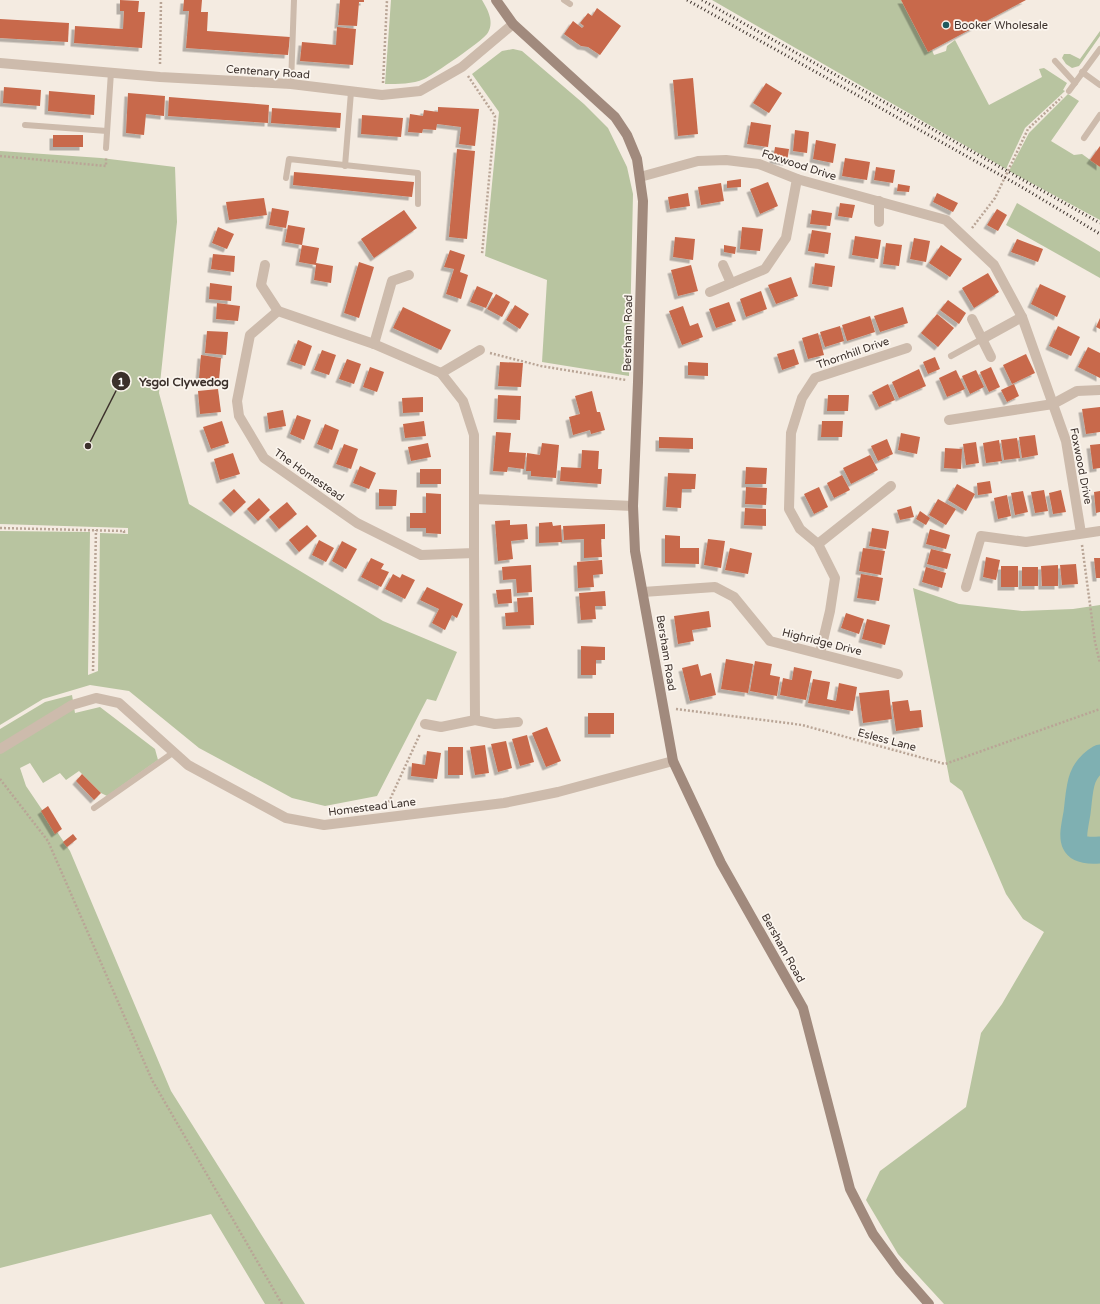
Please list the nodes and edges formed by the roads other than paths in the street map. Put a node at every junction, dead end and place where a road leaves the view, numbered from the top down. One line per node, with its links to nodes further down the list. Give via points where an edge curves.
1 (294, 0): 10 (lane)
2 (496, 0): 3 (main road, Bersham Road)
3 (513, 24): 13 (street, Centenary Road, via 462,67 420,91 382,95); 20 (main road, Bersham Road, via 615,117 627,135 637,159)
4 (1100, 49): 8 (lane)
5 (1055, 61): 9 (lane)
6 (0, 63): 7 (street, Centenary Road)
7 (111, 72): 10 (street, Centenary Road); 16 (lane)
8 (1082, 72): 9 (lane); 11 (lane)
9 (1075, 83): 12 (lane)
10 (291, 84): 13 (street, Centenary Road)
11 (1100, 85)
12 (1069, 90)
13 (352, 92): 19 (lane)
14 (1100, 115): 17 (lane)
15 (25, 125): 16 (lane)
16 (107, 131): 18 (lane)
17 (1084, 138)
18 (106, 148)
19 (345, 166): 21 (lane, via 289,159); 24 (lane, via 418,173)
20 (640, 177): 22 (street, Foxwood Drive, via 698,161 726,160 759,164); 46 (main road, Bersham Road, via 643,201)
21 (286, 178)
22 (797, 180): 23 (street, Foxwood Drive); 29 (street, via 786,238 765,268)
23 (879, 201): 25 (street); 32 (street, Foxwood Drive, via 946,220 994,265)
24 (418, 204)
25 (879, 222)
26 (265, 265): 31 (street, via 261,285)
27 (723, 265): 29 (street)
28 (409, 275): 35 (street, via 392,281)
29 (731, 283): 30 (street)
30 (710, 292)
31 (278, 311): 35 (street); 50 (street, The Homestead, via 250,335 237,401 239,416 264,458 357,523 421,555)
32 (1022, 317): 34 (street); 42 (street, Foxwood Drive)
33 (972, 319): 34 (street)
34 (982, 339): 38 (lane); 39 (street)
35 (374, 344): 40 (street)
36 (906, 348): 49 (street, Thornhill Drive, via 815,378 802,398 791,433 789,509 800,529)
37 (480, 350): 40 (street)
38 (952, 356)
39 (991, 357)
40 (441, 373): 45 (street, via 463,401 474,435)
41 (1100, 390): 42 (street, via 1077,391)
42 (1053, 404): 43 (street); 48 (street, Foxwood Drive, via 1066,441)
43 (949, 420)
44 (891, 486): 49 (street)
45 (474, 499): 46 (street); 50 (street)
46 (633, 506): 52 (main road, Bersham Road, via 635,551)
47 (1100, 531): 48 (street)
48 (1081, 532): 51 (street, via 1026,542 981,536)
49 (818, 544): 53 (street, Thornhill Drive, via 835,578)
50 (474, 553): 55 (street)
51 (966, 587)
52 (643, 592): 53 (street, Highridge Drive, via 715,587 734,597 770,641); 60 (main road, Bersham Road)
53 (820, 653): 54 (street, Highridge Drive)
54 (898, 674)
55 (475, 720): 56 (street, via 495,724); 57 (street, via 441,727)
56 (518, 722)
57 (425, 724)
58 (0, 749): 59 (street, Homestead Lane, via 72,705 96,698 119,703)
59 (174, 752): 60 (street, Homestead Lane, via 188,765 286,818 324,825 512,802); 61 (lane)
60 (673, 761): 62 (main road, Bersham Road, via 721,863 803,1008 850,1189 872,1234)
61 (94, 808)
62 (929, 1304)

